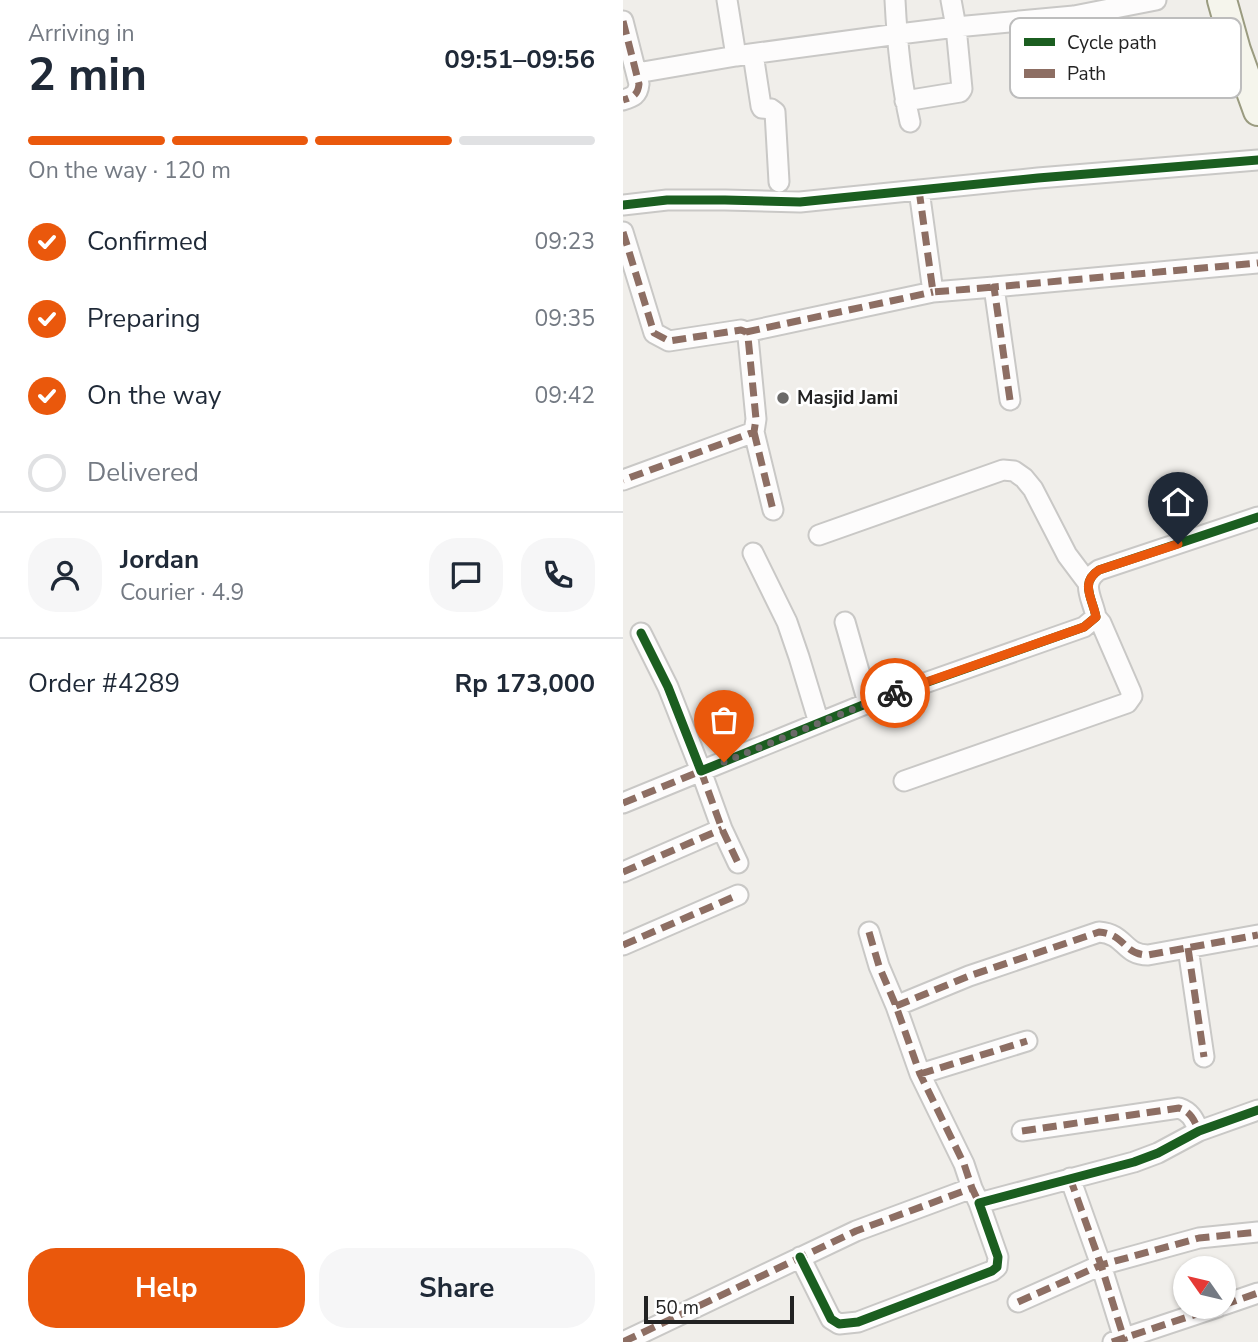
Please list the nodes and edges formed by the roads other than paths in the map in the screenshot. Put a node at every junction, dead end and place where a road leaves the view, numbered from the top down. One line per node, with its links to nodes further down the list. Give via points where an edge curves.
1 (727, 0): 12 (street)
2 (895, 0): 11 (street)
3 (951, 0): 10 (street)
4 (1156, 0): 6 (street)
5 (1222, 0): 7 (street)
6 (1053, 18)
7 (1227, 18)
8 (623, 21): 14 (street)
9 (1010, 22): 10 (street)
10 (956, 27): 11 (street); 16 (street, via 960,92)
11 (897, 35): 12 (street); 16 (street)
12 (745, 55): 14 (street); 20 (street, via 761,106 775,112)
13 (1241, 64): 17 (street)
14 (637, 73): 15 (street, via 638,91)
15 (623, 100)
16 (905, 101): 18 (street)
17 (1258, 111)
18 (910, 122)
19 (1258, 160): 21 (street)
20 (779, 182)
21 (919, 190): 22 (street, via 800,202 667,200); 26 (street)
22 (623, 205)
23 (623, 232): 27 (street, via 654,333 669,341)
24 (1258, 263): 25 (street)
25 (995, 287): 26 (street); 28 (street)
26 (933, 292): 27 (street)
27 (746, 332): 29 (street, via 757,419)
28 (1010, 400)
29 (754, 432): 30 (street); 31 (street)
30 (623, 480)
31 (773, 510)
32 (1258, 517): 35 (street, via 1099,570)
33 (819, 535): 35 (street, via 1003,470 1014,471 1033,489 1067,555)
34 (753, 553): 40 (street, via 787,622)
35 (1088, 583): 36 (street)
36 (1096, 617): 39 (street, via 1084,627); 42 (street, via 1131,692 1127,703)
37 (845, 622): 39 (street)
38 (641, 633): 41 (street)
39 (868, 703): 40 (street)
40 (819, 723): 41 (street)
41 (701, 772): 43 (street); 44 (street)
42 (904, 781)
43 (623, 803)
44 (722, 829): 45 (street); 46 (street)
45 (738, 863)
46 (623, 873)
47 (738, 895): 50 (street)
48 (869, 932): 52 (street)
49 (1258, 935): 51 (street)
50 (623, 945)
51 (1188, 947): 52 (street, via 1140,955 1115,935 1099,932); 54 (street)
52 (896, 1006): 55 (street)
53 (1027, 1041): 55 (street)
54 (1204, 1057)
55 (920, 1073): 60 (street)
56 (1258, 1110): 58 (street)
57 (1022, 1131): 58 (street, via 1179,1108 1187,1111)
58 (1199, 1131): 59 (street, via 1134,1162)
59 (1070, 1178): 60 (street); 63 (street)
60 (975, 1196): 62 (street, via 856,1231); 62 (street, via 998,1257 997,1267 858,1322 839,1324 831,1319)
61 (1258, 1232): 63 (street, via 1199,1238)
62 (800, 1257): 69 (street)
63 (1101, 1265): 66 (street); 68 (street)
64 (1258, 1293): 65 (street)
65 (1236, 1301)
66 (1019, 1302)
67 (1181, 1320): 68 (street)
68 (1121, 1341)
69 (624, 1342)

